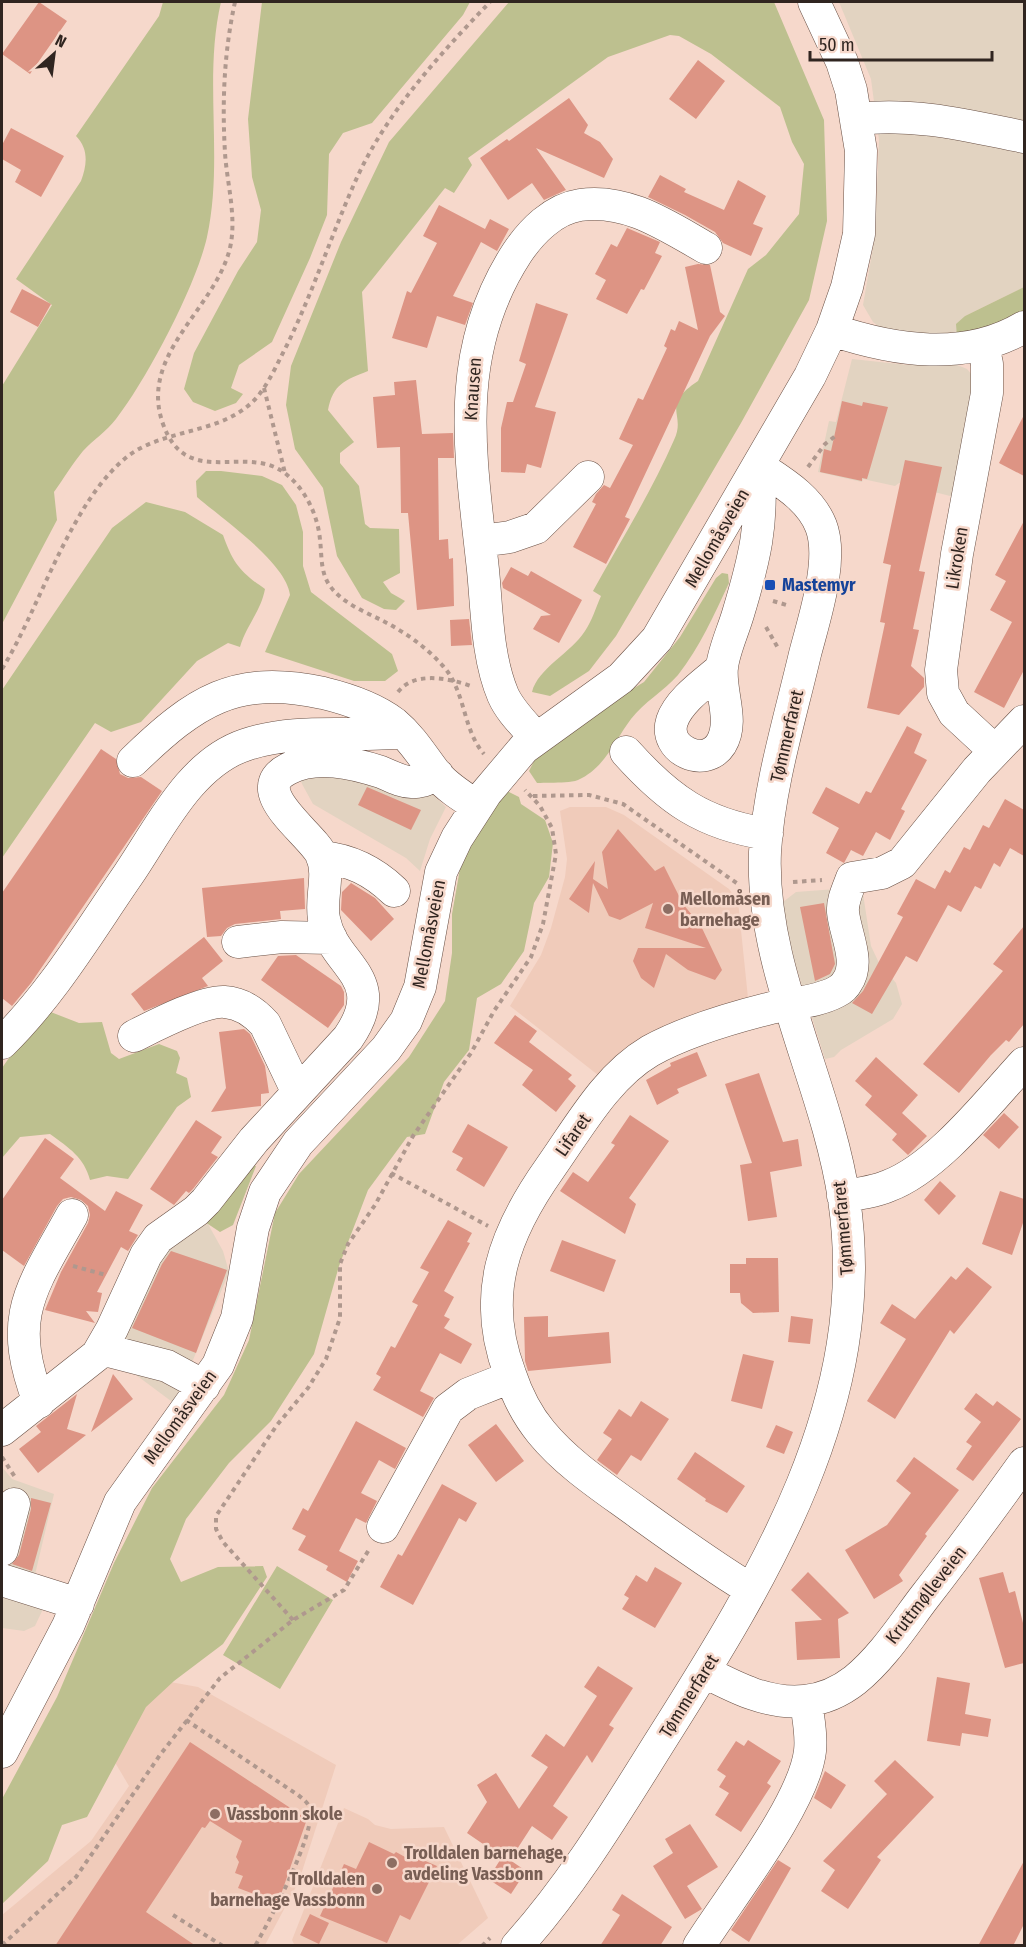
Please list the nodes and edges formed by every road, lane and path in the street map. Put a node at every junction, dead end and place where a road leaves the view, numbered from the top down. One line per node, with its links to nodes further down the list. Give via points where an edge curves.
1 (235, 2): 12 (path, via 223,95 232,235 225,265 169,354 160,376 159,410)
2 (490, 2): 10 (path, via 430,68 365,160 305,307)
3 (814, 2): 4 (street, Mellomåsveien, via 842,62)
4 (857, 119): 5 (street, via 936,119); 8 (street, Mellomåsveien, via 862,176 859,234 848,286)
5 (1024, 137)
6 (706, 248): 17 (street, Knausen, via 632,209 596,204 578,205 554,216 522,246 485,313 473,365 470,422)
7 (1024, 327): 9 (street)
8 (832, 330): 9 (street, via 870,343 914,349); 13 (street, Mellomåsveien)
9 (983, 345): 30 (street, Likroken, via 987,393 957,554 941,676 943,693 954,713)
10 (264, 387): 12 (path, via 233,416); 14 (path)
11 (838, 434): 16 (path, via 825,444)
12 (168, 437): 14 (path, via 182,452 204,463 264,464); 25 (path, via 128,456 100,487 74,528)
13 (758, 466): 16 (street, Tømmerfaret); 24 (street, via 760,525 744,597); 29 (street, Mellomåsveien, via 646,654 607,689)
14 (285, 473): 26 (path, via 311,506 329,585 346,601 418,643)
15 (588, 477): 17 (street, via 536,528)
16 (790, 488): 36 (street, Tømmerfaret, via 820,523 825,550 814,620 785,738)
17 (480, 541): 29 (street, Knausen, via 497,678 509,707)
18 (792, 596): 20 (path)
19 (773, 601): 20 (path)
20 (790, 606): 21 (path)
21 (788, 618)
22 (766, 627): 23 (path, via 780,651)
23 (782, 640)
24 (722, 668)
25 (2, 669)
26 (455, 683): 28 (path, via 428,678 410,680 404,685); 32 (path, via 474,740)
27 (1024, 721): 30 (street)
28 (393, 723): 33 (street, via 354,702 322,693 255,686 228,693 190,713); 34 (street); 45 (street, via 291,735 246,745 213,761 177,803 48,992)
29 (536, 738): 35 (street, Mellomåsveien)
30 (995, 751): 38 (street, via 902,863 882,873)
31 (626, 752): 36 (street, via 659,787 692,811 714,821)
32 (487, 758)
33 (133, 761)
34 (438, 775): 35 (street); 37 (street, via 420,782 405,782 335,761 286,769 276,781 274,795)
35 (477, 806): 56 (street, Mellomåsveien, via 441,872 424,969 406,1021 386,1049 298,1143 265,1192 253,1228 237,1318 218,1365)
36 (767, 834): 39 (street, Tømmerfaret)
37 (322, 857): 40 (street, via 366,870); 41 (street, via 324,919)
38 (852, 878): 39 (path); 43 (street, Lifaret, via 843,903 852,960 850,976 836,992)
39 (755, 881): 43 (street, Tømmerfaret); 48 (path, via 744,886 614,801 574,794 532,796 552,828 556,854 536,946 526,968 494,1011 471,1053 412,1136)
40 (394, 891)
41 (331, 938): 42 (street, via 282,937); 47 (street, via 358,975 362,1011 348,1038)
42 (238, 942)
43 (790, 1004): 49 (street, Tømmerfaret, via 826,1118); 51 (street, Lifaret, via 692,1033 637,1060 592,1109 532,1193)
44 (134, 1036): 47 (street, via 208,1005 237,1004 265,1024)
45 (2, 1043)
46 (1024, 1063): 49 (street, via 961,1130 914,1172 889,1186)
47 (297, 1091): 53 (street, via 206,1201 158,1238)
48 (391, 1173): 51 (path); 66 (path, via 342,1257 340,1318 326,1359 216,1516 216,1529 223,1542)
49 (843, 1196): 64 (street, Tømmerfaret, via 849,1244 847,1303 831,1408 792,1511)
50 (72, 1215): 52 (street)
51 (510, 1236): 55 (street, Lifaret, via 501,1266 496,1307 499,1340)
52 (50, 1254): 53 (path, via 69,1265); 57 (street, via 31,1288 24,1323 25,1351)
53 (133, 1282): 54 (street)
54 (101, 1349): 56 (street, via 166,1366); 57 (street)
55 (511, 1377): 61 (street, via 468,1394 448,1409); 64 (street, Lifaret, via 540,1432 580,1470)
56 (204, 1386): 65 (street, Mellomåsveien, via 120,1502)
57 (39, 1402): 58 (street)
58 (2, 1430)
59 (1024, 1463): 68 (street, Kruttmølleveien, via 876,1659 846,1686)
60 (14, 1504): 62 (street)
61 (383, 1527): 66 (path, via 348,1586)
62 (2, 1550)
63 (2, 1581): 65 (street)
64 (750, 1589): 67 (street, Tømmerfaret)
65 (78, 1604): 70 (street, Mellomåsveien)
66 (293, 1620): 69 (path, via 220,1678)
67 (705, 1672): 68 (street, Kruttmølleveien, via 755,1695 777,1701); 72 (street, Tømmerfaret, via 553,1903)
68 (806, 1701): 77 (street, via 810,1754 798,1787)
69 (186, 1720): 73 (path, via 76,1877); 75 (path, via 309,1805 310,1821 291,1876)
70 (2, 1752)
71 (173, 1915): 74 (path)
72 (506, 1939): 76 (path)
73 (2, 1945)
74 (223, 1946)
75 (255, 1946)
76 (482, 1946)
77 (699, 1946)

